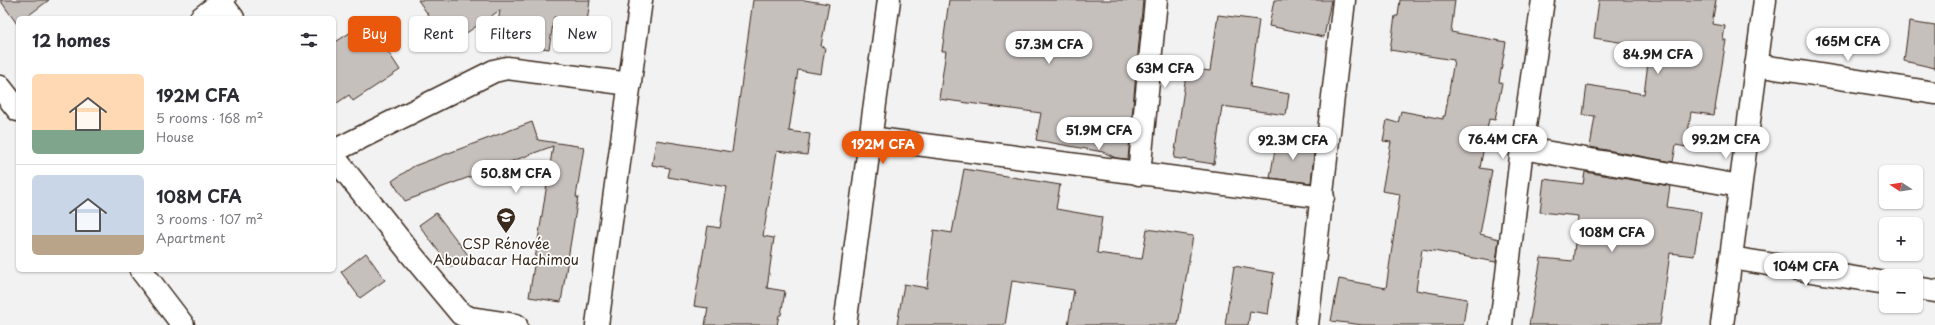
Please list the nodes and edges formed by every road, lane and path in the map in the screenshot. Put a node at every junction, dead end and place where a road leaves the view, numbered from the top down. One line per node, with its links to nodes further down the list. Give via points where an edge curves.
1 (641, 0): 10 (street)
2 (889, 0): 14 (street)
3 (1156, 0): 18 (street)
4 (1344, 0): 20 (street)
5 (1543, 0): 15 (street)
6 (1765, 0): 9 (street)
7 (224, 5): 8 (street)
8 (205, 16)
9 (1756, 65): 12 (street); 19 (street)
10 (630, 84): 16 (street, via 507,68 494,71); 28 (street)
11 (0, 87): 13 (street)
12 (1935, 93)
13 (16, 107)
14 (870, 138): 18 (street); 29 (street)
15 (1522, 148): 19 (street); 31 (street)
16 (336, 150)
17 (336, 160): 27 (street, via 461,314 470,318)
18 (1138, 174): 20 (street)
19 (1740, 186): 21 (street)
20 (1323, 197): 30 (street)
21 (1731, 258): 23 (street); 32 (street)
22 (143, 272): 26 (street)
23 (1879, 282)
24 (1923, 289): 25 (street)
25 (1935, 291)
26 (183, 325)
27 (516, 325)
28 (597, 325)
29 (845, 325)
30 (1307, 325)
31 (1501, 325)
32 (1722, 325)

